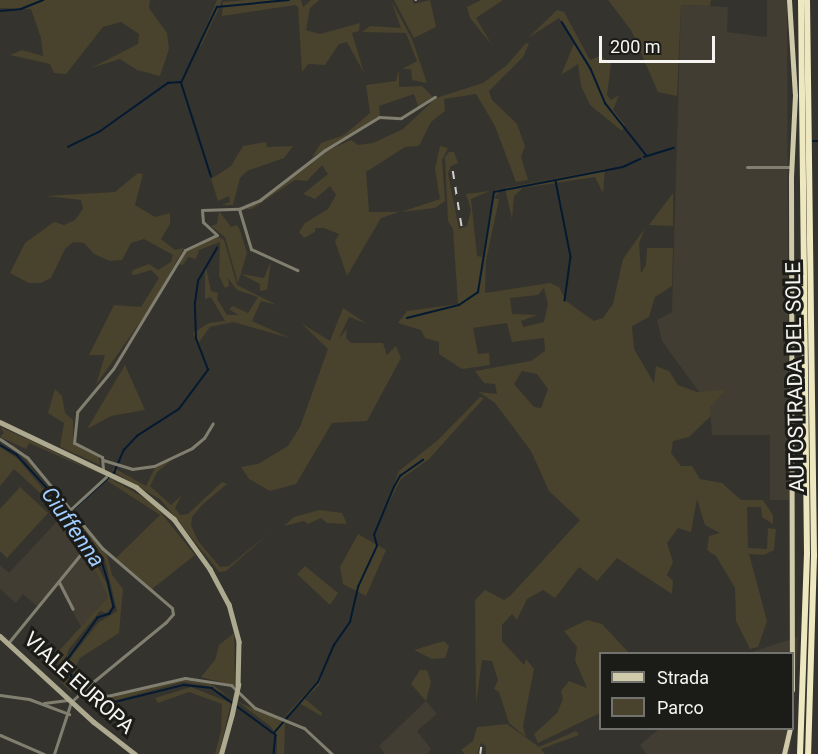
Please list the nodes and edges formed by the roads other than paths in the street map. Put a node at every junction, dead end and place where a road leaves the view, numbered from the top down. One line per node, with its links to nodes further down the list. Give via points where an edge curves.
1 (789, 0): 6 (main road, via 795,95)
2 (801, 0): 38 (highway, AUTOSTRADA DEL SOLE, via 807,554)
3 (807, 0): 39 (highway, AUTOSTRADA DEL SOLE, via 814,555)
4 (435, 98): 7 (street, via 401,118 379,117 325,150 260,200)
5 (747, 166): 6 (street)
6 (793, 167): 23 (main road)
7 (239, 209): 8 (street, via 251,249); 12 (street, via 202,210 203,222 217,235 185,250 113,369 77,412 74,443)
8 (297, 270)
9 (0, 422): 14 (main road)
10 (213, 423): 13 (street, via 204,438 182,454 141,468)
11 (0, 439): 17 (street, via 18,448)
12 (103, 460): 13 (street); 14 (street)
13 (113, 466): 15 (street)
14 (103, 470): 35 (main road, bridge, via 160,504 210,569 229,604 238,632 238,685)
15 (111, 470)
16 (106, 477): 17 (street)
17 (72, 508): 24 (street, via 102,548 173,611 166,622)
18 (80, 555): 19 (street)
19 (59, 582): 20 (street); 22 (street)
20 (73, 609)
21 (0, 636): 22 (main road, VIALE EUROPA)
22 (9, 642): 26 (main road, VIALE EUROPA)
23 (792, 652)
24 (87, 687): 26 (street); 36 (street, via 107,696 185,678 231,685 255,708 304,728)
25 (0, 695): 27 (street)
26 (72, 700): 27 (street); 28 (main road, VIALE EUROPA); 29 (street)
27 (44, 704): 29 (street)
28 (78, 708): 29 (street); 34 (main road, VIALE EUROPA)
29 (69, 714): 33 (street)
30 (790, 730): 37 (main road)
31 (0, 735): 32 (street)
32 (44, 754)
33 (54, 754)
34 (135, 754)
35 (221, 754)
36 (332, 754)
37 (782, 754)
38 (800, 754)
39 (808, 754)

